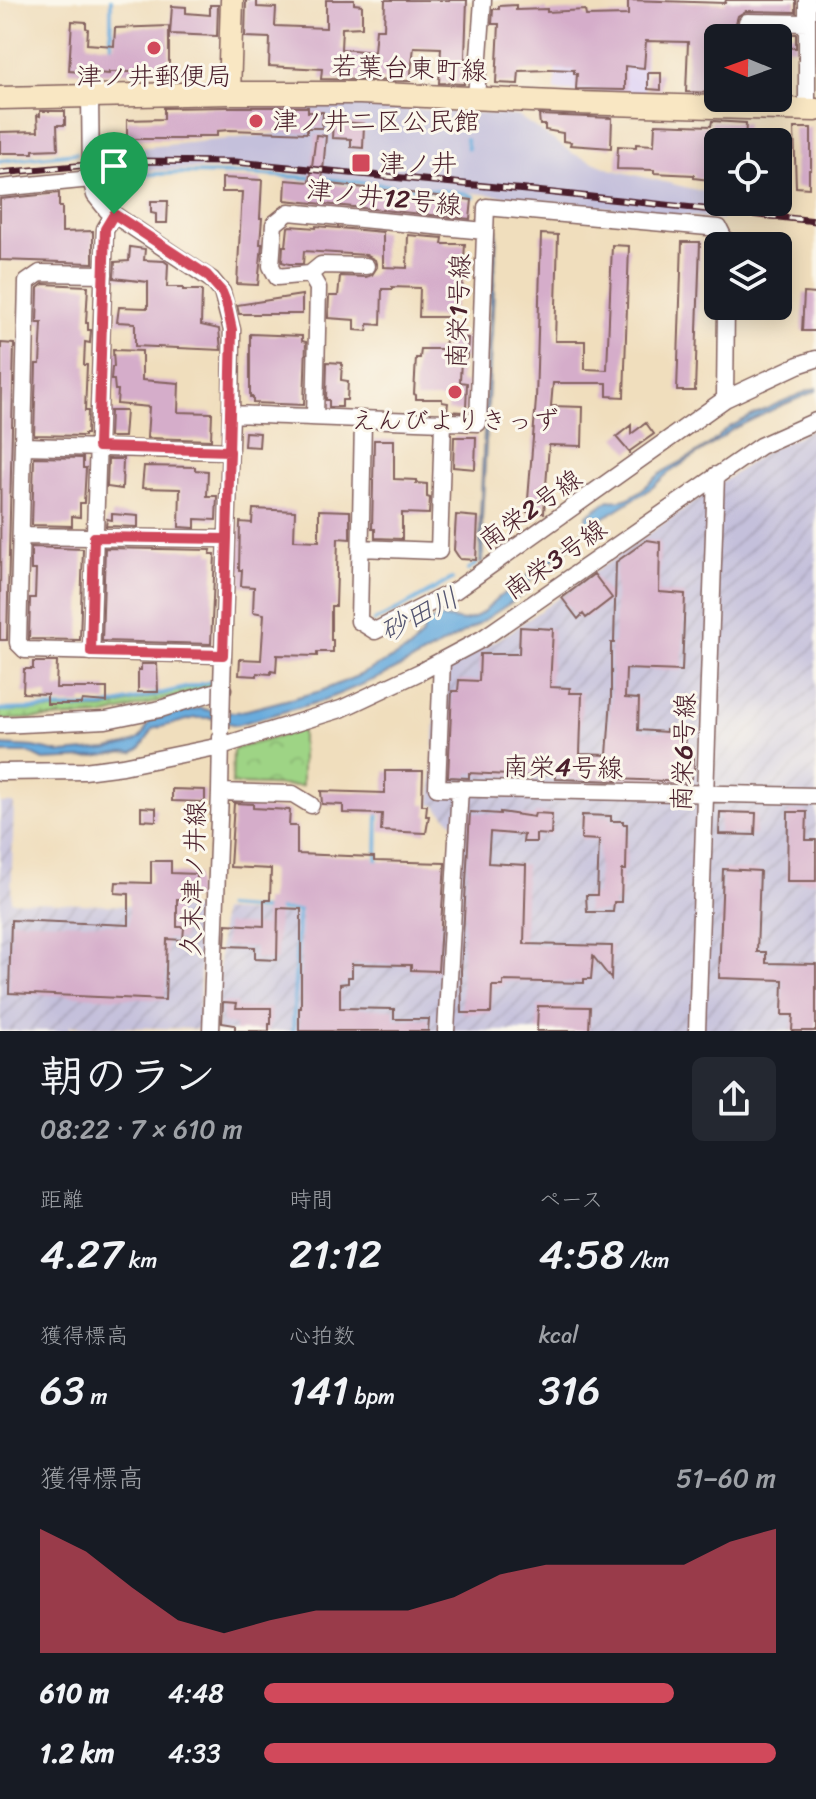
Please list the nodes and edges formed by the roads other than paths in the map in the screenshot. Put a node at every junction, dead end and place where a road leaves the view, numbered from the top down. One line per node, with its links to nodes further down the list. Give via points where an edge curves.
1 (232, 0): 6 (main road)
2 (483, 0): 9 (street)
3 (807, 0): 5 (street)
4 (747, 22): 5 (street)
5 (807, 23): 10 (street)
6 (229, 93): 7 (main road, 若葉台東町線); 9 (main road, 若葉台東町線)
7 (90, 96): 8 (main road, 若葉台東町線); 11 (street)
8 (0, 98)
9 (476, 98): 10 (main road, 若葉台東町線)
10 (811, 110)
11 (91, 179): 12 (street); 13 (street, via 95,195)
12 (0, 188)
13 (114, 214): 17 (street, via 105,229); 22 (street, via 207,275 222,292 232,330)
14 (485, 231): 15 (street, 南栄1号線, via 486,207); 18 (street, 津ノ井12号線, via 289,212 274,224 271,266 277,277); 26 (street, 南栄1号線, via 478,423)
15 (721, 232)
16 (366, 266): 18 (street, via 321,265)
17 (104, 274): 27 (street, via 40,273 27,282); 28 (street)
18 (310, 274): 23 (street, via 318,288)
19 (726, 320): 21 (street)
20 (816, 359): 21 (street, 南栄2号線)
21 (725, 399): 34 (street, 南栄2号線, via 456,590 375,631 359,621)
22 (231, 414): 23 (street, 南栄1号線); 29 (street)
23 (315, 417): 24 (street, 南栄1号線)
24 (363, 420): 26 (street, 南栄1号線); 34 (street, 南栄2号線)
25 (816, 421): 30 (street, 南栄3号線, via 760,446)
26 (443, 422): 34 (street, via 439,551)
27 (23, 446): 28 (street); 31 (street)
28 (98, 447): 29 (street); 32 (street)
29 (230, 451): 33 (street)
30 (716, 475): 37 (street, 南栄3号線, via 519,615); 44 (street, 南栄6号線)
31 (21, 536): 32 (street); 35 (street, via 18,643 25,650)
32 (94, 537): 33 (street); 35 (street)
33 (227, 539): 36 (street)
34 (360, 548)
35 (91, 652): 36 (street)
36 (223, 655): 38 (street)
37 (442, 660): 40 (street, 南栄3号線, via 341,709); 42 (street, via 437,788)
38 (222, 688): 39 (street, via 106,720); 40 (street, 久末津ノ井線, bridge)
39 (0, 725)
40 (221, 737): 41 (street, 南栄3号線, via 123,766); 43 (street, 久末津ノ井線)
41 (0, 772)
42 (460, 788): 44 (street, 南栄4号線); 48 (street)
43 (220, 792): 46 (street, via 293,794); 47 (street, 久末津ノ井線)
44 (705, 794): 45 (street, 南栄4号線); 49 (street, 南栄6号線)
45 (816, 796)
46 (311, 805)
47 (211, 1031)
48 (446, 1031)
49 (697, 1031)

